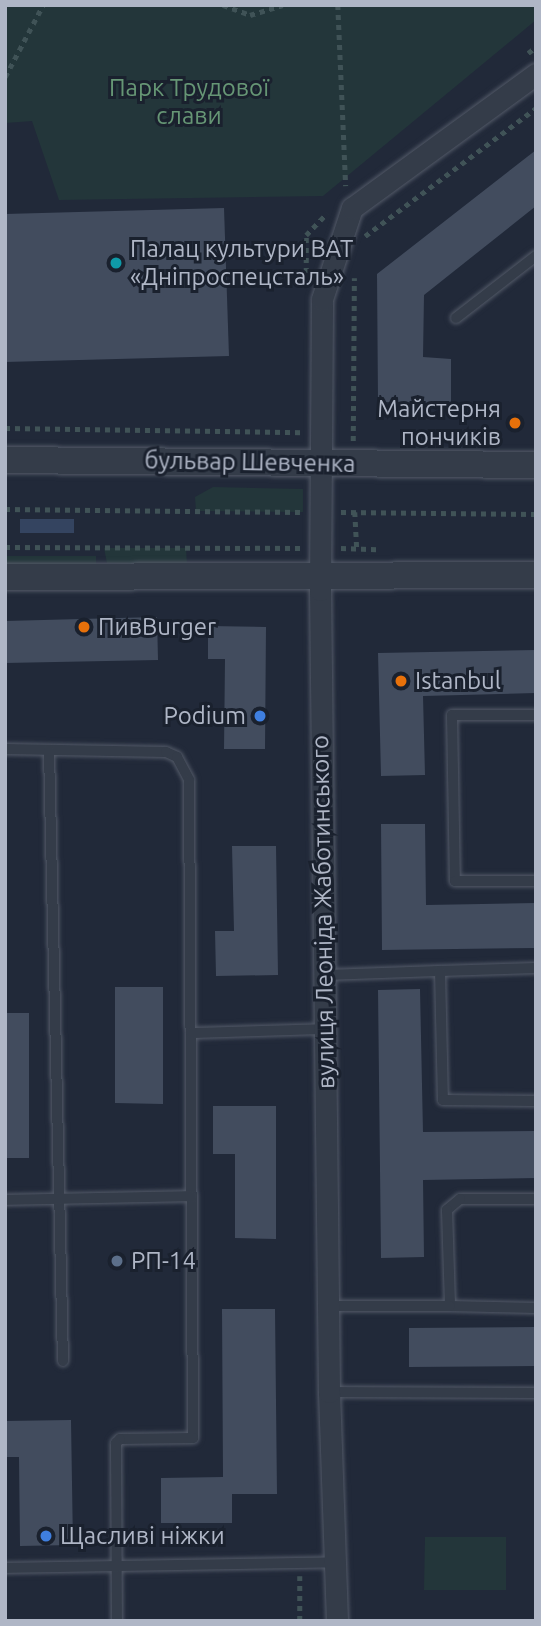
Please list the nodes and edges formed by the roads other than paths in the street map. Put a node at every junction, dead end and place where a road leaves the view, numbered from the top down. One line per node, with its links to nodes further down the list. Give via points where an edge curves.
1 (536, 74): 5 (street, вулиця Леоніда Жаботинського, via 352,208 322,299)
2 (536, 256): 3 (lane)
3 (456, 317)
4 (5, 460): 5 (street, бульвар Шевченка)
5 (320, 462): 6 (street, бульвар Шевченка); 7 (street, вулиця Леоніда Жаботинського)
6 (536, 465)
7 (320, 575): 8 (street); 9 (street); 16 (street, вулиця Леоніда Жаботинського)
8 (536, 575)
9 (5, 577)
10 (536, 715): 13 (lane, via 452,715 455,881)
11 (5, 749): 12 (lane)
12 (49, 750): 18 (lane, via 166,752 177,757 187,772); 21 (lane)
13 (536, 881)
14 (536, 968): 15 (lane)
15 (440, 971): 16 (lane); 19 (lane, via 443,1100)
16 (324, 975): 17 (street, вулиця Леоніда Жаботинського)
17 (325, 1029): 18 (lane); 24 (street, вулиця Леоніда Жаботинського)
18 (191, 1033): 20 (lane)
19 (536, 1101)
20 (192, 1196): 21 (lane); 31 (lane, via 193,1438 120,1439 116,1443)
21 (62, 1199): 23 (lane); 27 (lane)
22 (536, 1199): 25 (lane, via 453,1203 447,1210)
23 (5, 1200)
24 (328, 1306): 25 (lane); 28 (street, вулиця Леоніда Жаботинського)
25 (450, 1306): 26 (lane)
26 (536, 1308)
27 (63, 1361)
28 (329, 1392): 29 (lane); 30 (street, вулиця Леоніда Жаботинського)
29 (536, 1393)
30 (336, 1562): 31 (lane); 34 (street, вулиця Леоніда Жаботинського)
31 (118, 1566): 32 (lane); 33 (lane)
32 (5, 1568)
33 (117, 1621)
34 (337, 1621)

